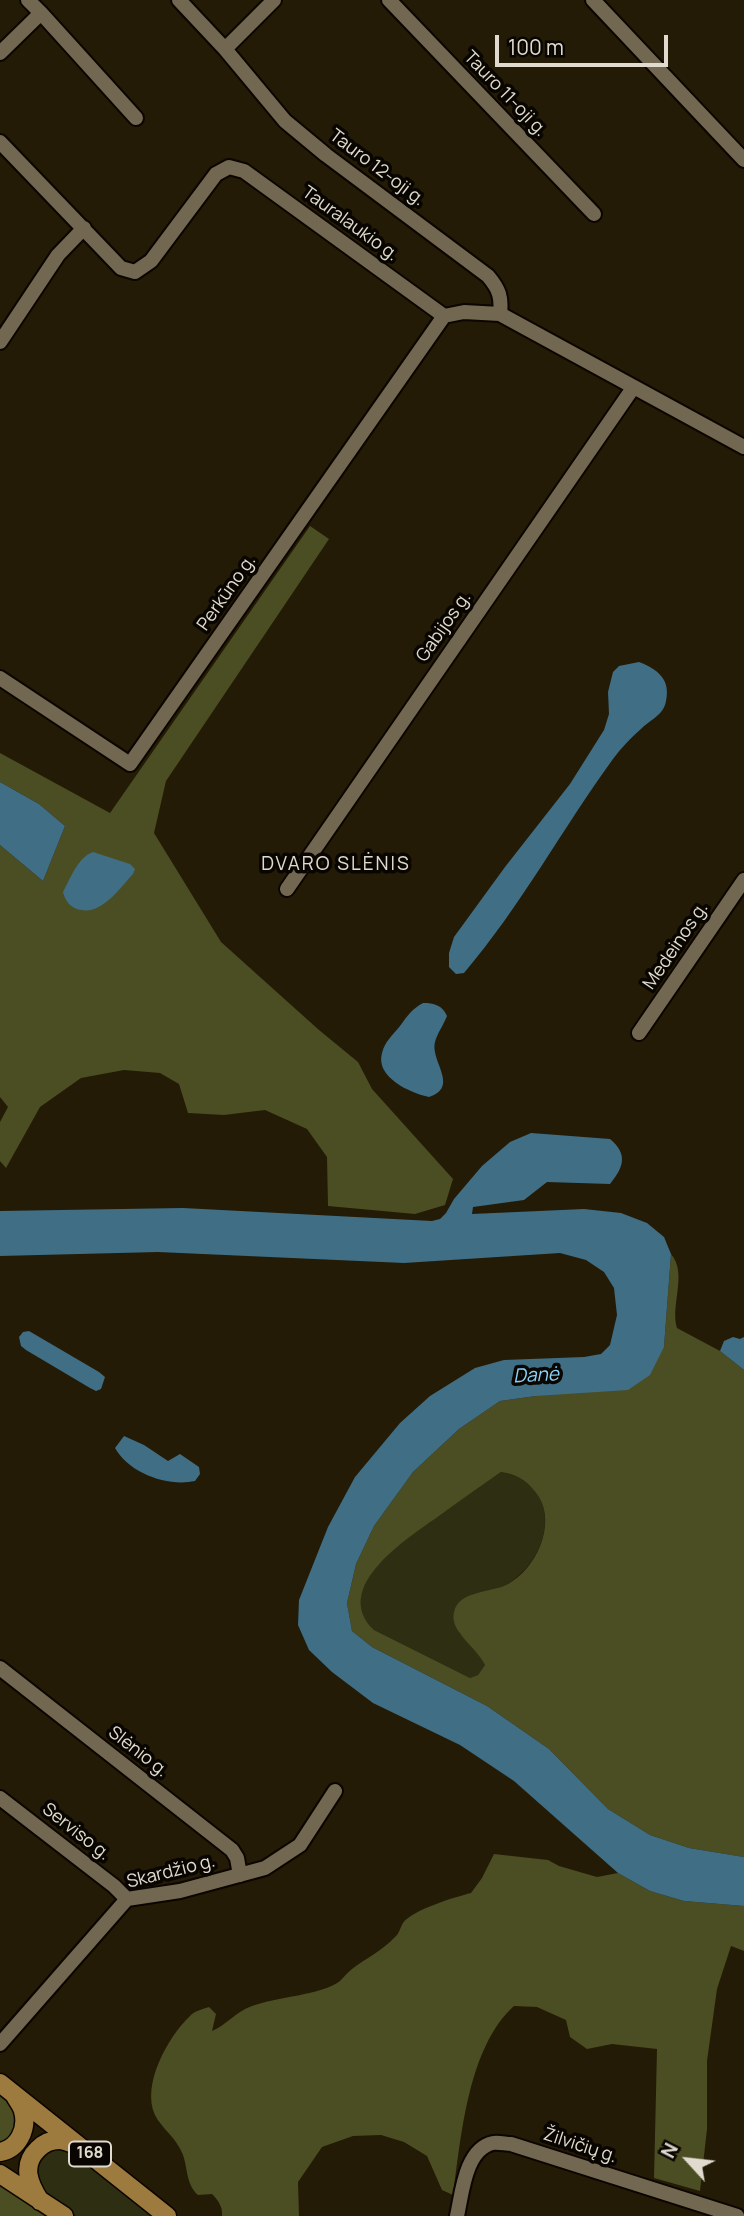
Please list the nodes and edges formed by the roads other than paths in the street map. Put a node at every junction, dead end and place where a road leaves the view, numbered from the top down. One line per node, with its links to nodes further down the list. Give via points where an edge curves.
1 (28, 0): 6 (street)
2 (179, 0): 7 (street, Tauro 12-oji g.)
3 (274, 0): 7 (street)
4 (389, 0): 12 (street, Tauro 11-oji g.)
5 (593, 0): 11 (street)
6 (41, 13): 8 (street); 9 (street)
7 (225, 49): 14 (street, Tauro 12-oji g., via 285,121 488,276 502,298)
8 (0, 53)
9 (136, 118)
10 (0, 142): 13 (street, Tauralaukio g.)
11 (744, 160)
12 (594, 214)
13 (84, 228): 15 (street, Tauralaukio g., via 121,268 135,272 151,261 216,174 229,167 243,171); 16 (street, via 58,255)
14 (500, 314): 15 (street); 17 (street)
15 (444, 316): 19 (street, Perkūno g., via 130,764)
16 (0, 342)
17 (633, 388): 18 (street); 21 (street, Gabijos g.)
18 (744, 447)
19 (0, 678)
20 (744, 880): 22 (street, Medeinos g.)
21 (287, 889)
22 (639, 1033)
23 (0, 1668): 26 (street, Slėnio g., via 232,1850)
24 (335, 1791): 26 (street, Skardžio g., via 300,1845 265,1868)
25 (0, 1798): 27 (street, Serviso g.)
26 (240, 1875): 27 (street, Skardžio g.)
27 (127, 1899): 28 (street, Skardžio g.)
28 (0, 2044)
29 (6, 2088): 30 (main road, 168); 31 (main road, via 23,2111 24,2127 19,2140)
30 (79, 2146): 33 (main road, via 58,2140 32,2154 29,2184); 35 (main road, 168)
31 (0, 2152)
32 (0, 2174): 33 (main road)
33 (40, 2201): 34 (main road)
34 (64, 2216)
35 (167, 2216)
36 (457, 2216): 37 (street, Žilvičių g., via 472,2162 481,2149 494,2143 510,2144)
37 (737, 2216)

